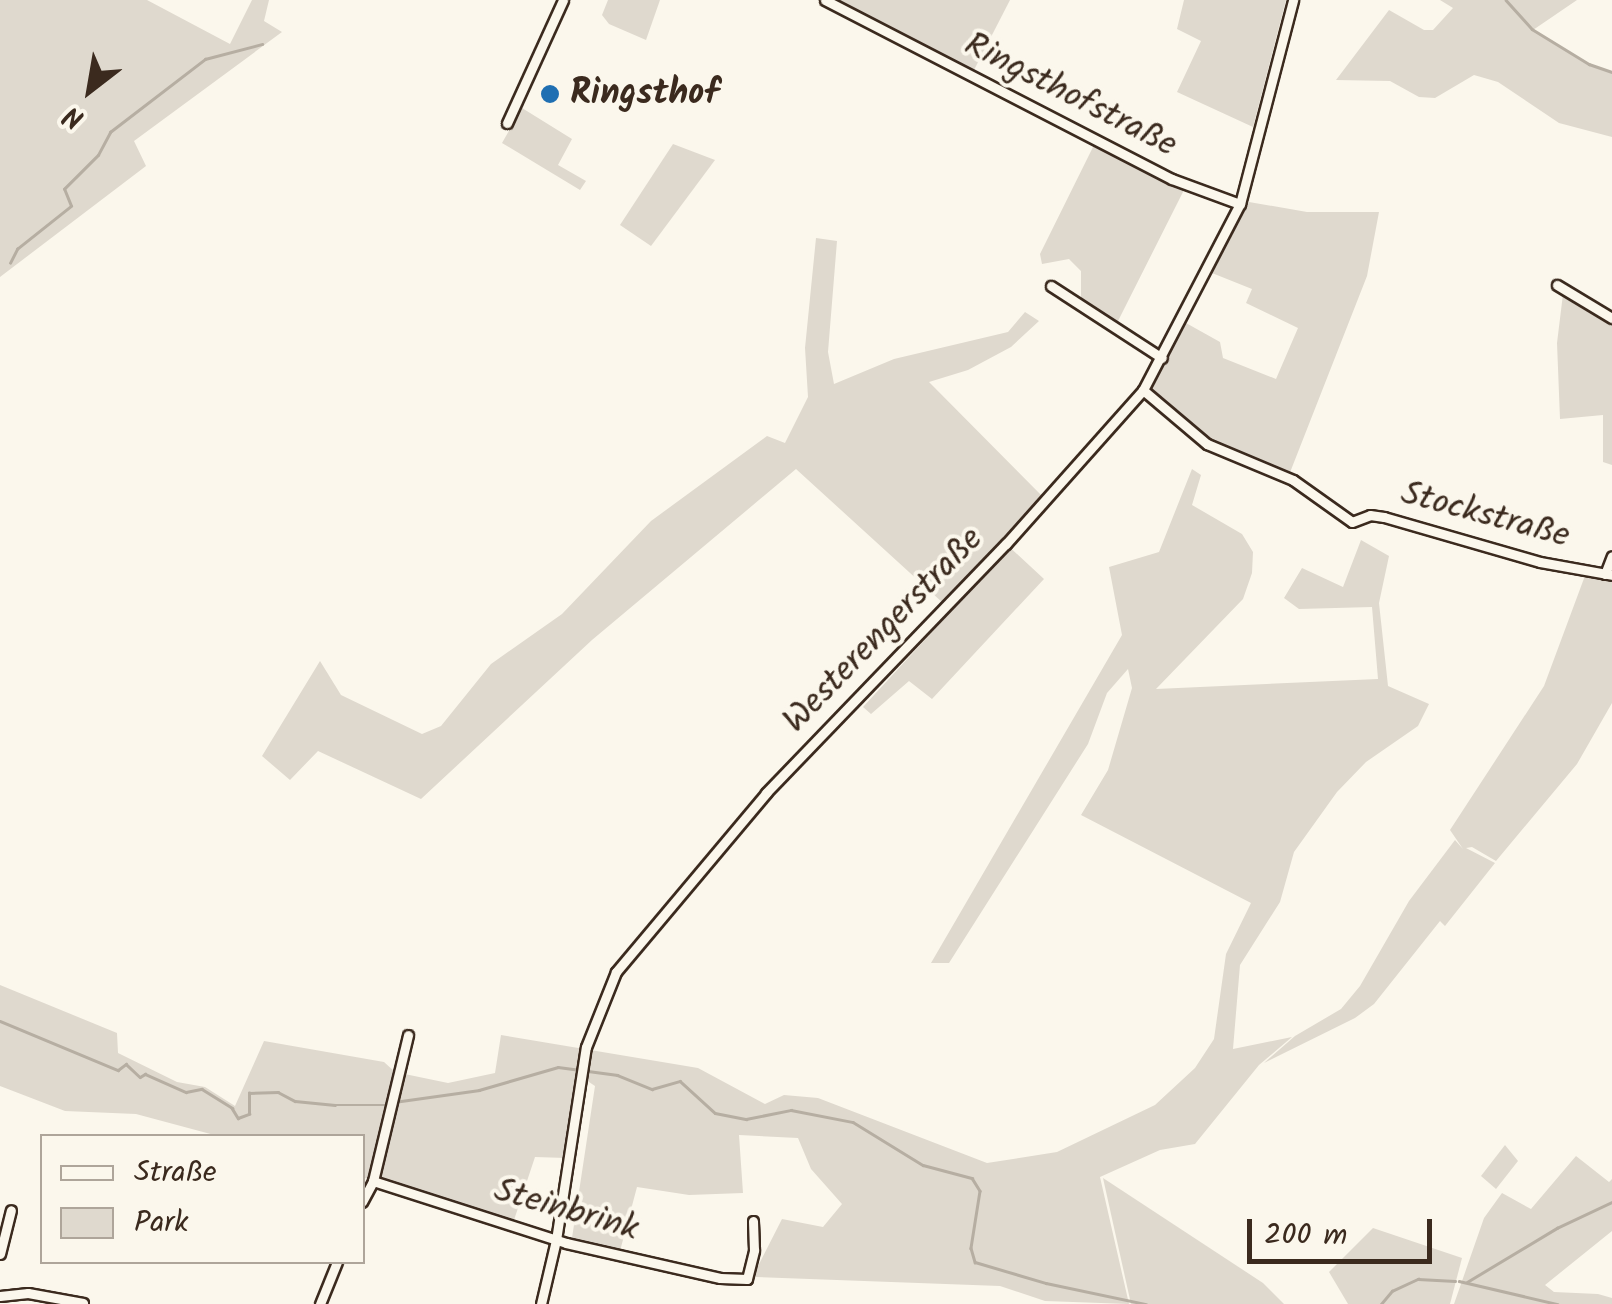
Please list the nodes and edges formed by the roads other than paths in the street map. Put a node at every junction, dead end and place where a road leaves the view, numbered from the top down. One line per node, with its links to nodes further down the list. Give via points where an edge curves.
1 (562, 0): 4 (street)
2 (825, 0): 5 (street, Ringsthofstraße, via 1172,180)
3 (1293, 0): 5 (street, Westerengerstraße)
4 (507, 123)
5 (1240, 204): 9 (street, Westerengerstraße)
6 (1557, 285): 8 (street)
7 (1052, 286): 9 (street)
8 (1612, 318)
9 (1162, 358): 10 (street, Westerengerstraße)
10 (1142, 390): 12 (street, Stockstraße, via 1207,444 1293,480 1352,522 1384,517); 19 (street, Westerengerstraße, via 766,794 628,957 596,1015)
11 (1612, 556): 12 (street, Stockstraße)
12 (1608, 575)
13 (408, 1035): 14 (street)
14 (372, 1181): 15 (street); 19 (street, Steinbrink)
15 (365, 1196)
16 (11, 1210): 18 (street)
17 (753, 1221): 19 (street, Steinbrink, via 746,1279)
18 (2, 1236): 20 (street)
19 (556, 1240): 25 (street, Westerengerstraße)
20 (0, 1254)
21 (337, 1264): 24 (street)
22 (0, 1296): 23 (street, via 28,1293)
23 (83, 1303)
24 (320, 1304)
25 (541, 1304)

